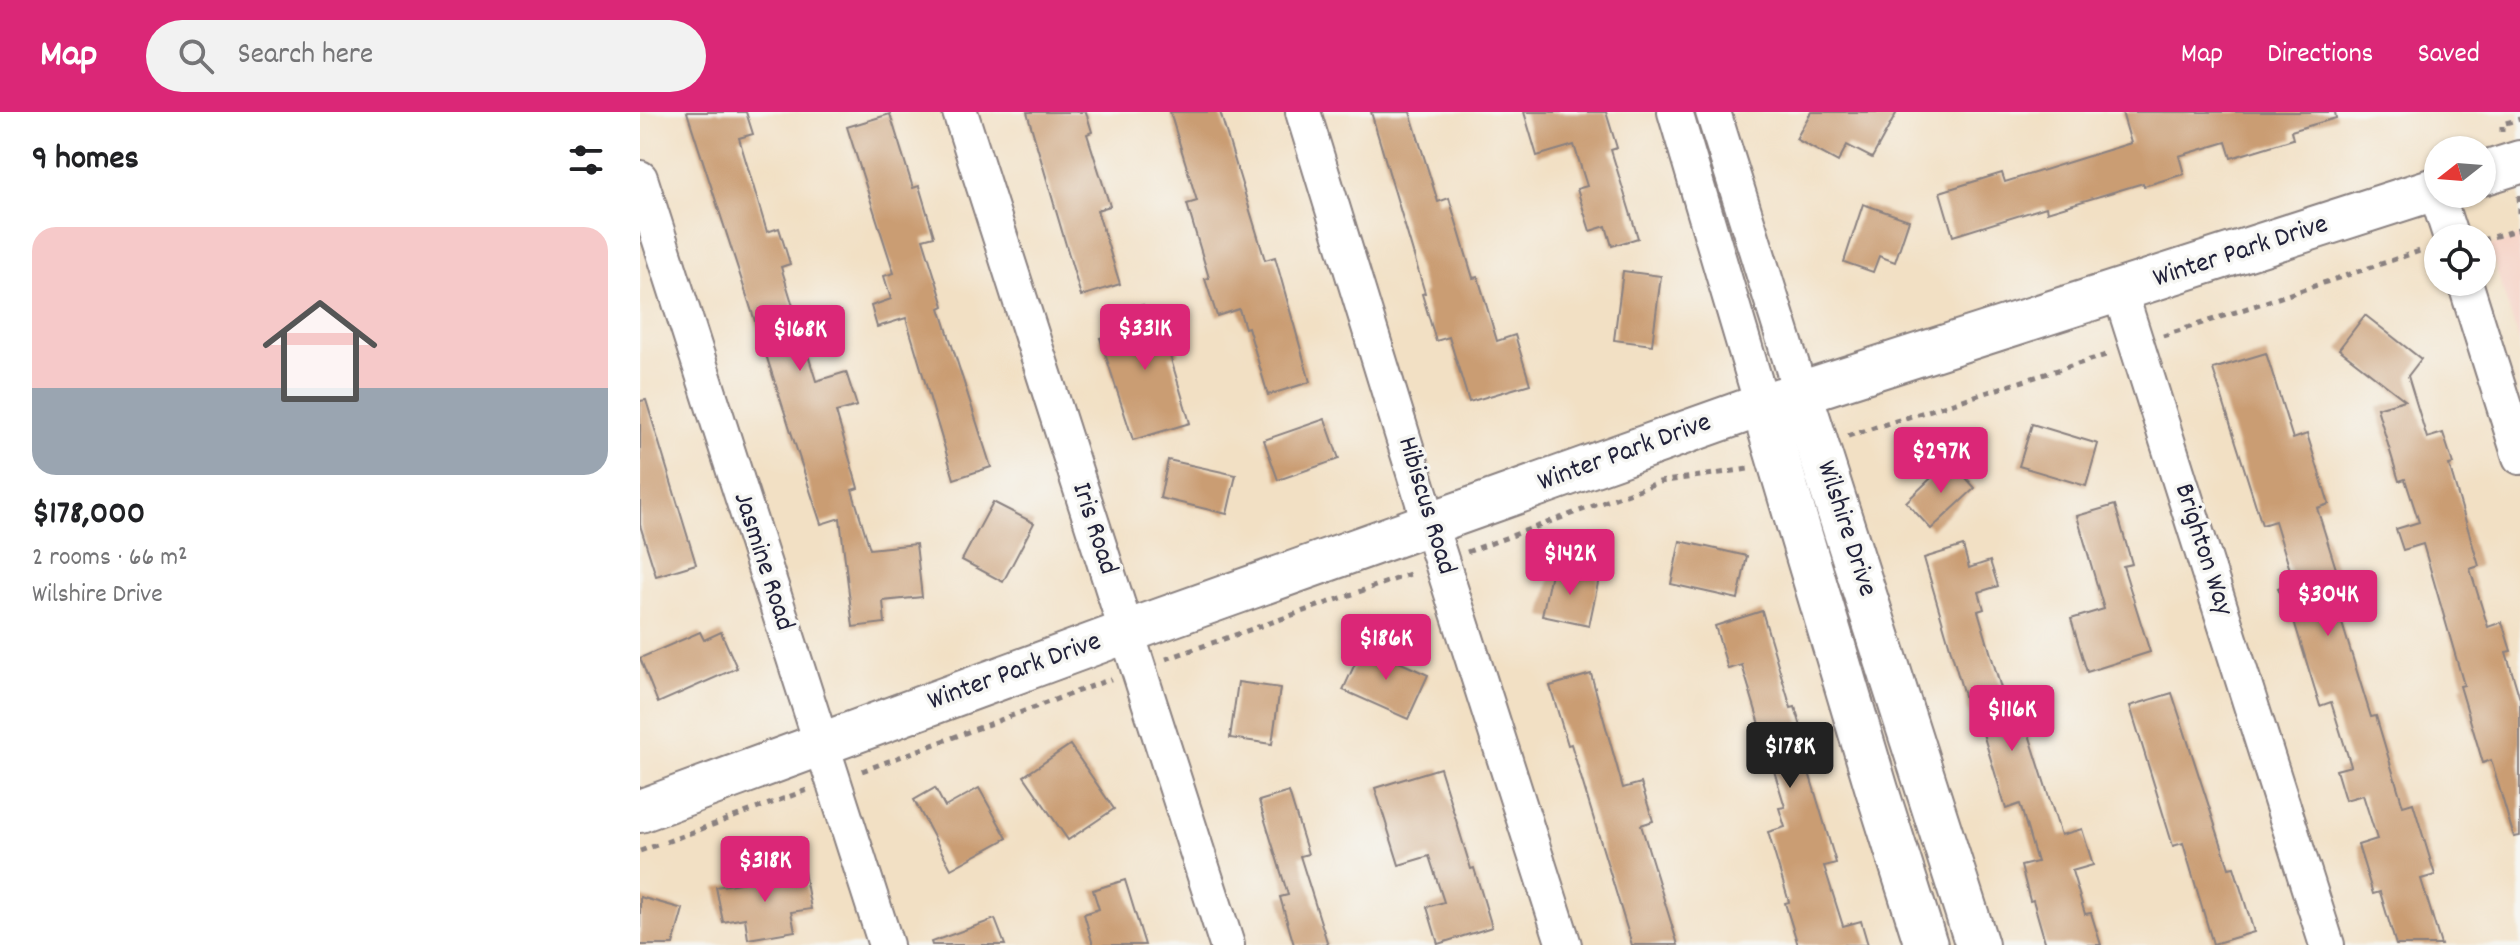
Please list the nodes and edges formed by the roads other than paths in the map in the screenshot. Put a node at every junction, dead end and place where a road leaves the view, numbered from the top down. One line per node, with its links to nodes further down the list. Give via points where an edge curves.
1 (960, 112): 15 (street, Iris Road)
2 (1303, 112): 14 (street, Hibiscus Road)
3 (1675, 112): 12 (street, Wilshire Drive)
4 (1713, 112): 11 (street, Wilshire Drive)
5 (2520, 162): 6 (street)
6 (2496, 170)
7 (640, 178): 16 (street, Jasmine Road)
8 (2424, 193): 9 (street, Winter Park Drive)
9 (2120, 292): 11 (street, Winter Park Drive); 25 (street, Brighton Way)
10 (2469, 296): 13 (street)
11 (1801, 394): 12 (street, Winter Park Drive); 17 (street, Wilshire Drive)
12 (1762, 405): 14 (street, Winter Park Drive); 18 (street, Wilshire Drive)
13 (2520, 457)
14 (1430, 525): 15 (street, Winter Park Drive); 22 (street, Hibiscus Road)
15 (1126, 632): 16 (street, Winter Park Drive); 21 (street, Iris Road)
16 (821, 745): 19 (street, Winter Park Drive); 20 (street, Jasmine Road)
17 (1922, 773): 18 (street); 24 (street, Wilshire Drive)
18 (1877, 790): 23 (street, Wilshire Drive)
19 (640, 811)
20 (886, 945)
21 (1227, 945)
22 (1564, 945)
23 (1926, 945)
24 (1977, 945)
25 (2327, 945)

